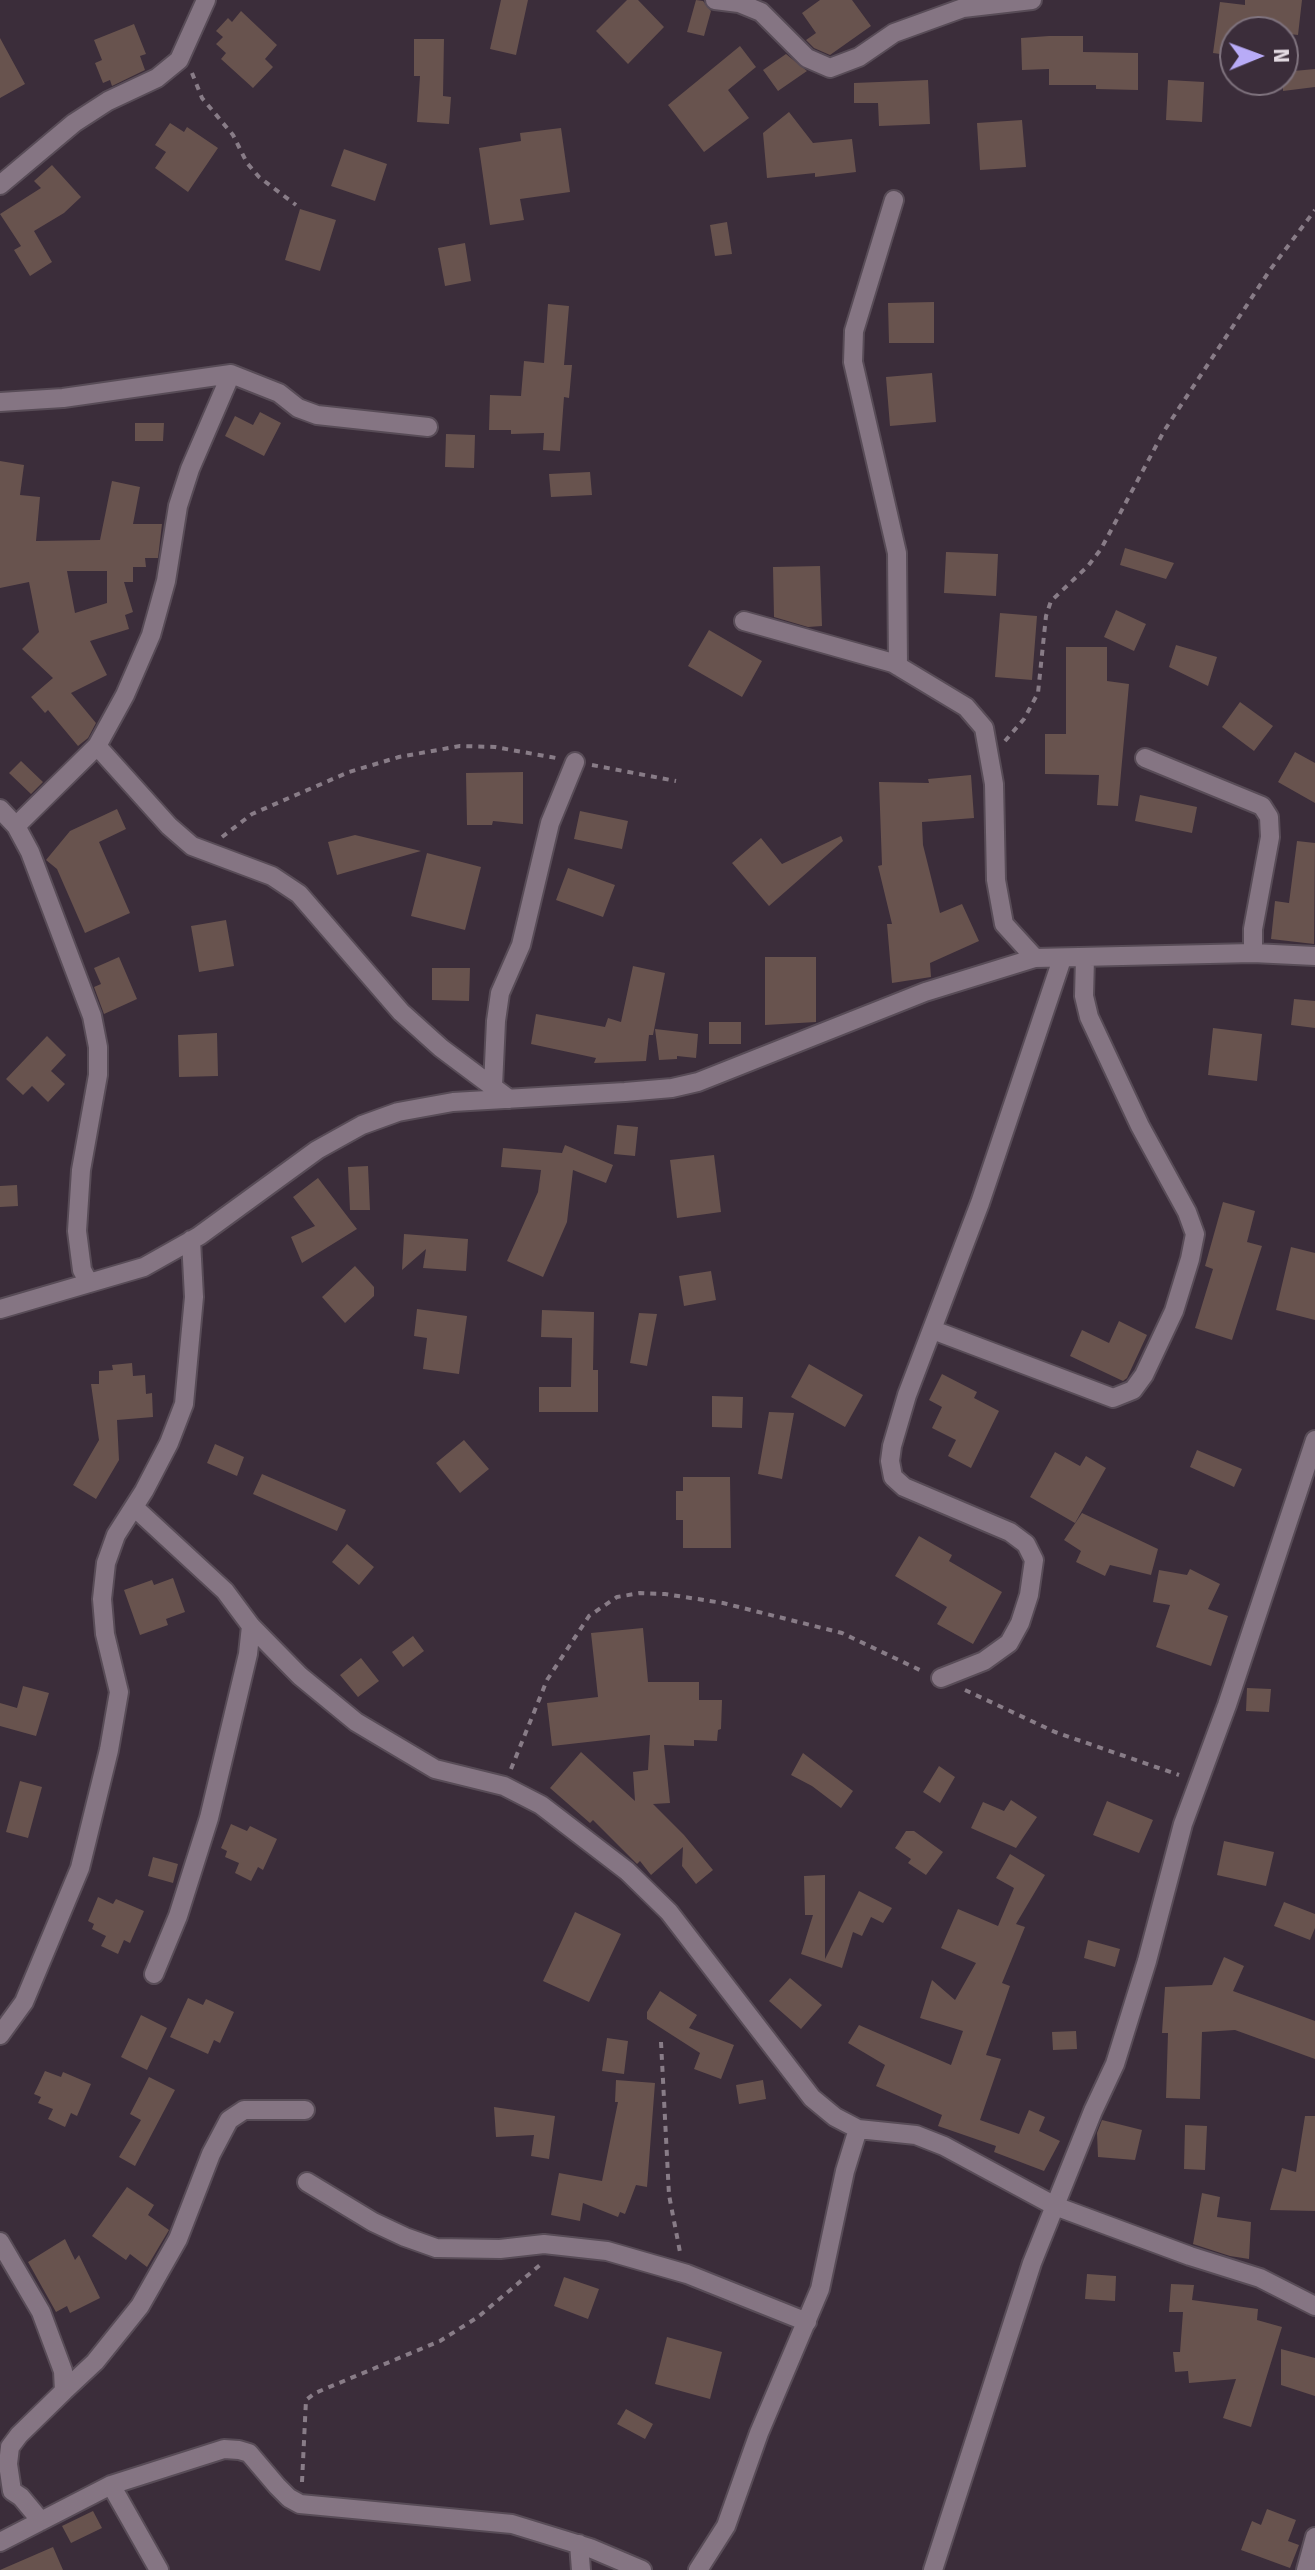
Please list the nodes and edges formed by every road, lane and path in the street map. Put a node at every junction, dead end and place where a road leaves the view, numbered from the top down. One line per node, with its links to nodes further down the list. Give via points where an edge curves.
1 (206, 0): 4 (street)
2 (715, 0): 3 (street, via 761,12 807,58 830,68 859,57 894,33 963,8)
3 (1032, 0)
4 (190, 39): 5 (street, via 179,60 157,78 74,123); 7 (path, via 192,74 202,98 259,177)
5 (0, 185)
6 (894, 200): 13 (street, via 862,299 853,362 897,553)
7 (296, 205)
8 (1315, 210): 15 (path, via 1164,431 1101,549 1051,601 1038,693)
9 (231, 374): 10 (street); 11 (street, via 317,415); 14 (street, via 178,506 151,635)
10 (0, 402)
11 (428, 427)
12 (744, 621): 13 (street)
13 (898, 666): 15 (street, via 966,707 984,728)
14 (97, 746): 20 (street); 21 (street, via 169,826)
15 (991, 758): 24 (street, via 996,880 1004,924)
16 (1145, 758): 22 (street, via 1262,806 1269,817)
17 (575, 762): 18 (path); 21 (path, via 460,746 399,757 349,772 252,814); 27 (street, via 550,823 521,945 500,993)
18 (676, 781)
19 (0, 809): 20 (street)
20 (16, 826): 30 (street, via 70,955 98,1047 77,1231)
21 (205, 852): 27 (street, via 272,876 299,894 401,1012)
22 (1253, 953): 23 (street); 25 (street)
23 (1315, 956)
24 (1035, 958): 26 (street); 28 (street, via 925,992 698,1082)
25 (1085, 958): 26 (street); 32 (street, via 1089,1017 1195,1234 1174,1311 1144,1375 1133,1390 1113,1398)
26 (1062, 959): 32 (street)
27 (493, 1086): 28 (street)
28 (509, 1099): 29 (street, via 453,1102 362,1125 317,1150)
29 (191, 1240): 30 (street, via 144,1267); 34 (street, via 194,1297 184,1404)
30 (89, 1283): 31 (street)
31 (0, 1309)
32 (933, 1330): 36 (street, via 892,1446 893,1477 904,1487 1010,1532 1026,1544 1034,1560 1029,1595 1009,1643 984,1661)
33 (1315, 1440): 37 (street)
34 (134, 1507): 35 (street, via 225,1591); 40 (street, via 106,1563 104,1622 119,1692 80,1868 24,2002)
35 (251, 1626): 38 (street, via 356,1722 435,1769); 39 (street, via 209,1818)
36 (941, 1678): 37 (path, via 1055,1732); 38 (path, via 842,1633 723,1603 665,1594 617,1597 589,1616 547,1680)
37 (1199, 1781): 45 (street, via 1115,2064)
38 (504, 1786): 43 (street, via 541,1805 669,1912 812,2098)
39 (154, 1974)
40 (0, 2035)
41 (661, 2042): 48 (path, via 669,2195)
42 (305, 2110): 51 (street, via 244,2110 229,2120 178,2239 140,2306)
43 (858, 2129): 45 (street, via 916,2135); 50 (street, via 820,2289)
44 (307, 2182): 47 (street, via 373,2222 436,2248)
45 (1055, 2206): 49 (street, via 1260,2278); 62 (street)
46 (0, 2242): 51 (street, via 41,2312 63,2371)
47 (562, 2246): 48 (street, via 607,2251); 53 (path, via 478,2317 440,2341 306,2400)
48 (687, 2274): 50 (street)
49 (1315, 2303)
50 (807, 2322): 61 (street, via 726,2526)
51 (64, 2391): 54 (street, via 10,2447 12,2491)
52 (111, 2485): 53 (street, via 224,2449 239,2450 249,2453); 54 (street); 58 (street)
53 (300, 2504): 57 (street, via 512,2524)
54 (41, 2521): 56 (street)
55 (1315, 2537): 63 (street)
56 (0, 2542)
57 (579, 2544): 59 (street); 60 (street)
58 (159, 2570)
59 (581, 2570)
60 (642, 2570)
61 (698, 2570)
62 (933, 2570)
63 (1306, 2570)

